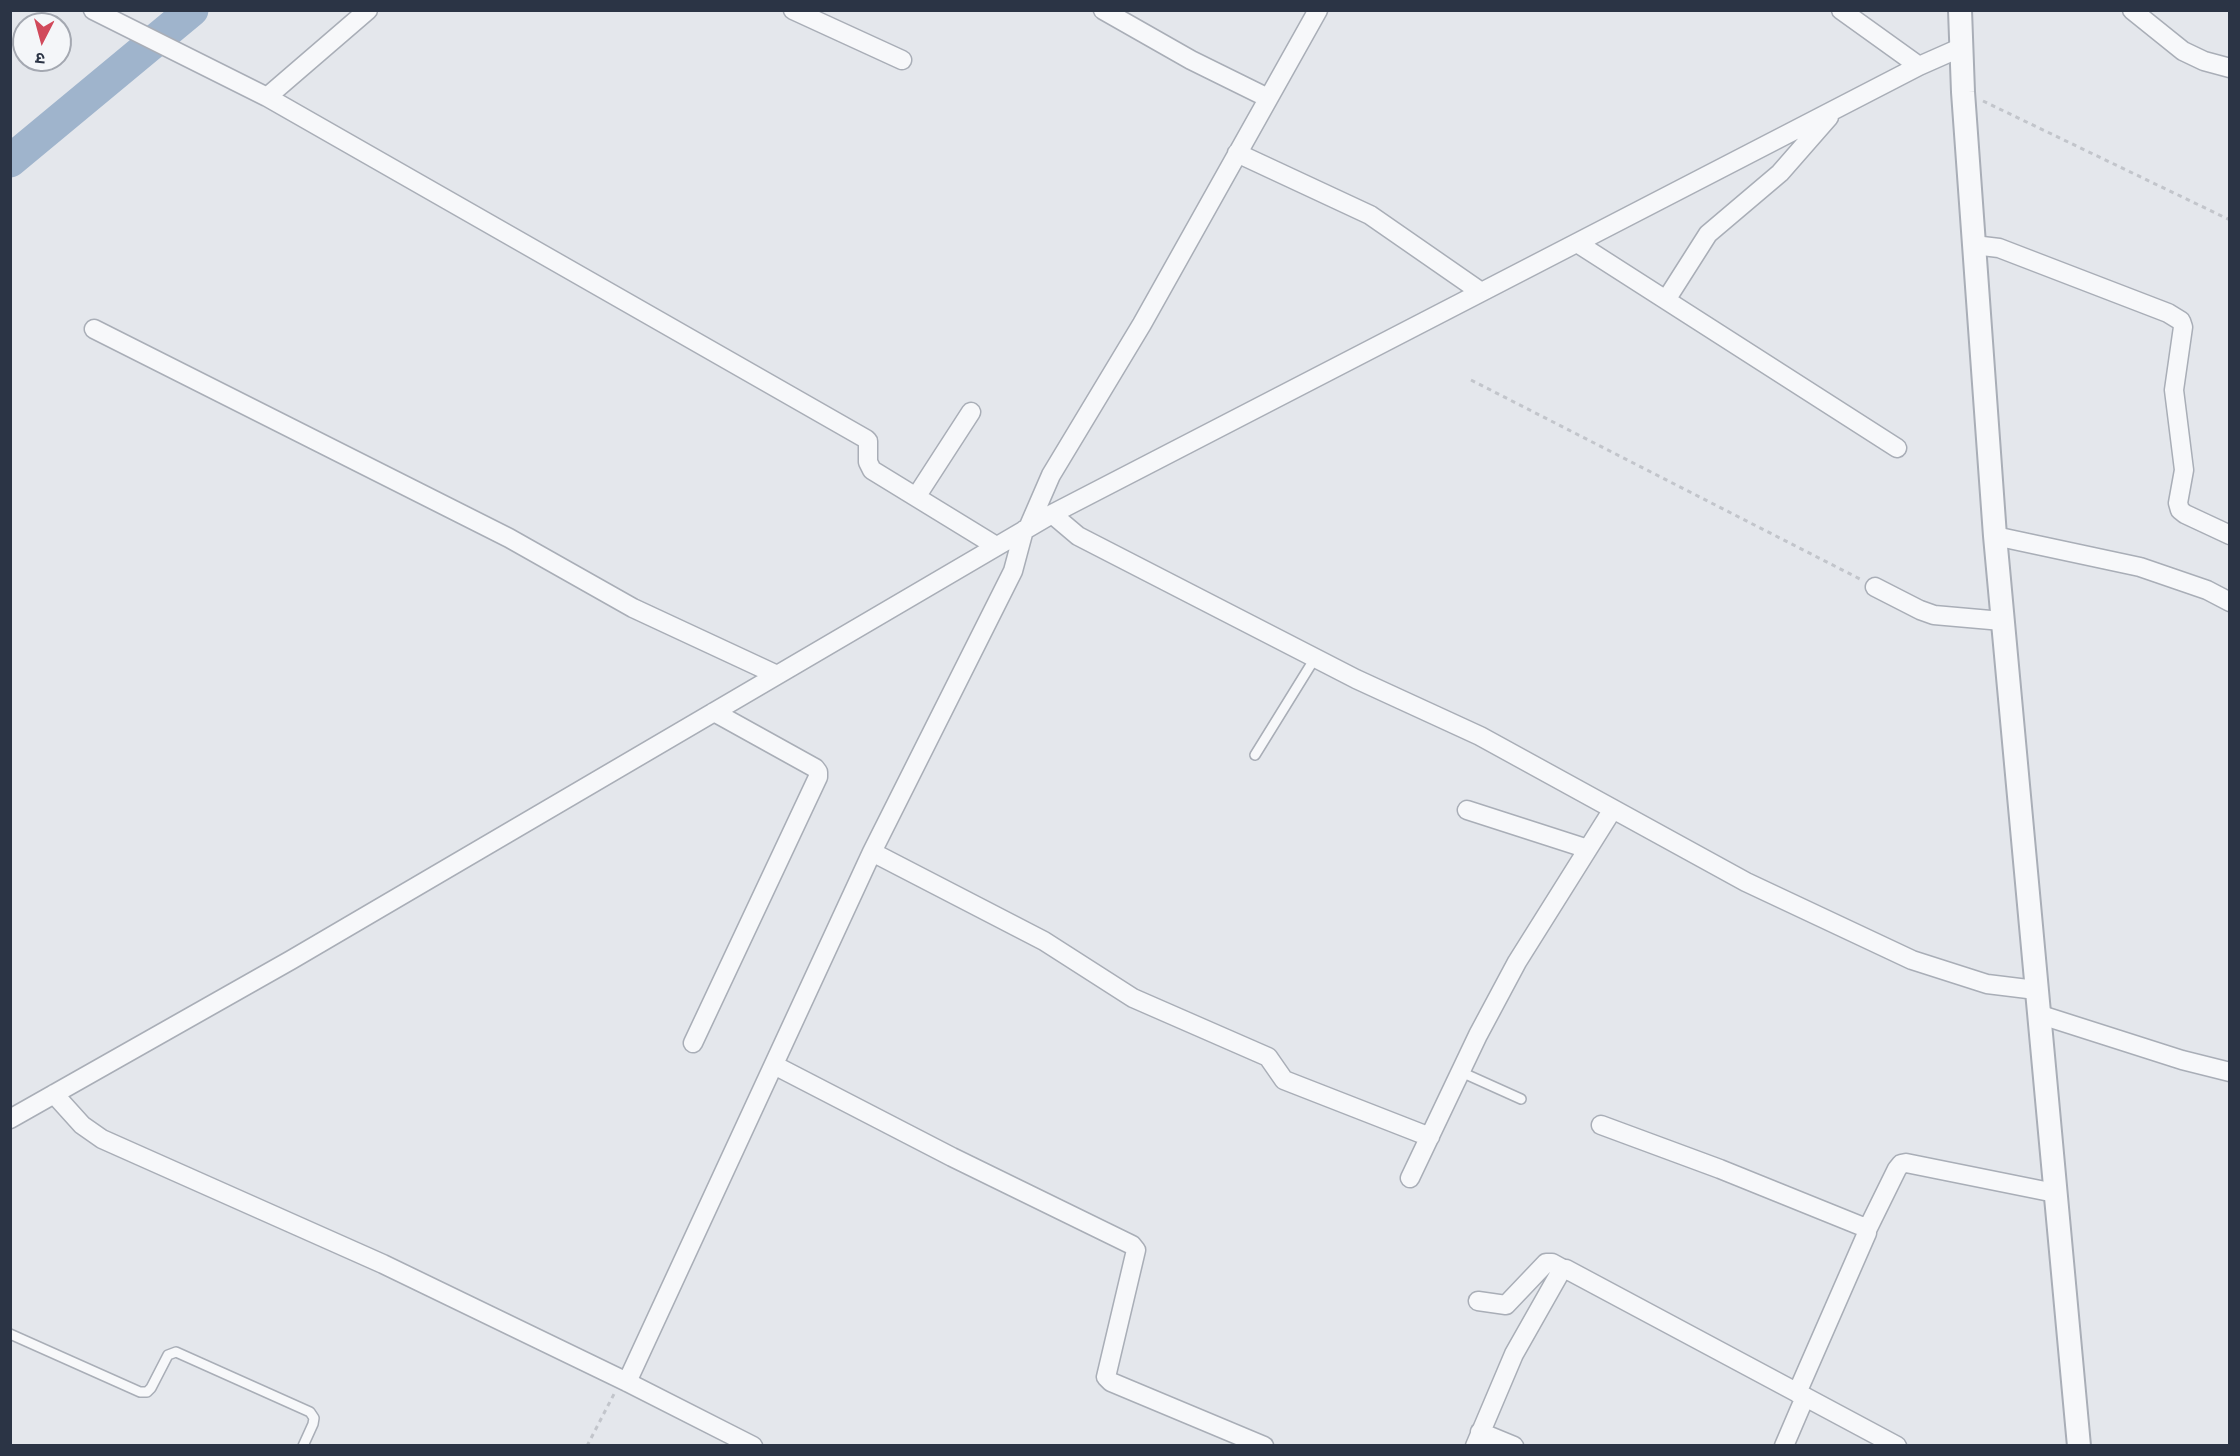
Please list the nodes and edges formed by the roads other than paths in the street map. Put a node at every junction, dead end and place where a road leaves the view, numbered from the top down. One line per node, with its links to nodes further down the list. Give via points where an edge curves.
1 (368, 10): 13 (street)
2 (793, 10): 10 (street)
3 (1103, 10): 14 (street)
4 (1318, 10): 14 (street)
5 (1841, 10): 11 (street)
6 (1960, 10): 9 (street)
7 (2132, 10): 12 (street, via 2183,51)
8 (98, 13): 13 (street)
9 (1962, 48): 11 (street); 18 (street)
10 (902, 60)
11 (1919, 66): 15 (street)
12 (2229, 68)
13 (267, 97): 24 (street, via 866,439 872,470)
14 (1268, 98): 16 (street)
15 (1836, 108): 17 (street); 20 (street, via 1780,173 1708,234)
16 (1237, 153): 19 (street, via 1370,216); 26 (street, via 1142,324 1051,475)
17 (1576, 243): 19 (street); 20 (street)
18 (1974, 245): 27 (street, via 1999,248 2181,321 2174,390 2184,470 2178,504 2185,514); 28 (street)
19 (1481, 292): 25 (street)
20 (1666, 300): 23 (street)
21 (94, 329): 34 (street, via 509,538 633,608)
22 (971, 412): 24 (street)
23 (1897, 448)
24 (916, 497): 29 (street)
25 (1052, 514): 26 (street); 33 (street, via 1078,536)
26 (1026, 529): 29 (street); 40 (street, via 1013,571)
27 (2229, 535)
28 (1995, 536): 31 (street, via 2140,567 2207,590); 32 (street)
29 (996, 546): 34 (street)
30 (1875, 587): 32 (street, via 1934,615)
31 (2229, 602)
32 (2002, 621): 41 (street)
33 (1316, 658): 36 (lane); 37 (street, via 1480,736)
34 (777, 675): 35 (street)
35 (714, 712): 43 (street, via 815,768 818,777); 47 (street)
36 (1255, 755)
37 (1613, 809): 39 (street); 41 (street, via 1746,882 1912,960 1987,984)
38 (1467, 810): 39 (street)
39 (1588, 849): 45 (street, via 1517,962)
40 (872, 852): 44 (street); 51 (street, via 1044,942 1133,998 1268,1058 1284,1080)
41 (2036, 990): 42 (street)
42 (2038, 1014): 46 (street); 53 (street)
43 (693, 1043)
44 (774, 1065): 58 (street); 63 (street, via 1132,1245 1136,1250 1106,1377)
45 (1461, 1072): 48 (lane); 51 (street)
46 (2229, 1072)
47 (54, 1094): 49 (street); 58 (street, via 82,1125 102,1139 383,1264)
48 (1521, 1099)
49 (10, 1119)
50 (1601, 1125): 54 (street)
51 (1430, 1137): 52 (street)
52 (1410, 1178)
53 (2055, 1193): 54 (street, via 1906,1163 1897,1169); 67 (street)
54 (1867, 1230): 59 (street)
55 (1563, 1269): 56 (street, via 1546,1263 1506,1305); 59 (street); 60 (street, via 1514,1354)
56 (1478, 1301)
57 (10, 1334): 61 (lane, via 140,1392 151,1388 168,1355 181,1353 310,1412 313,1424)
58 (625, 1380): 62 (street)
59 (1801, 1395): 65 (street); 66 (street)
60 (1478, 1439): 64 (street)
61 (303, 1446)
62 (753, 1446)
63 (1264, 1446)
64 (1514, 1446)
65 (1784, 1446)
66 (1898, 1446)
67 (2079, 1446)

